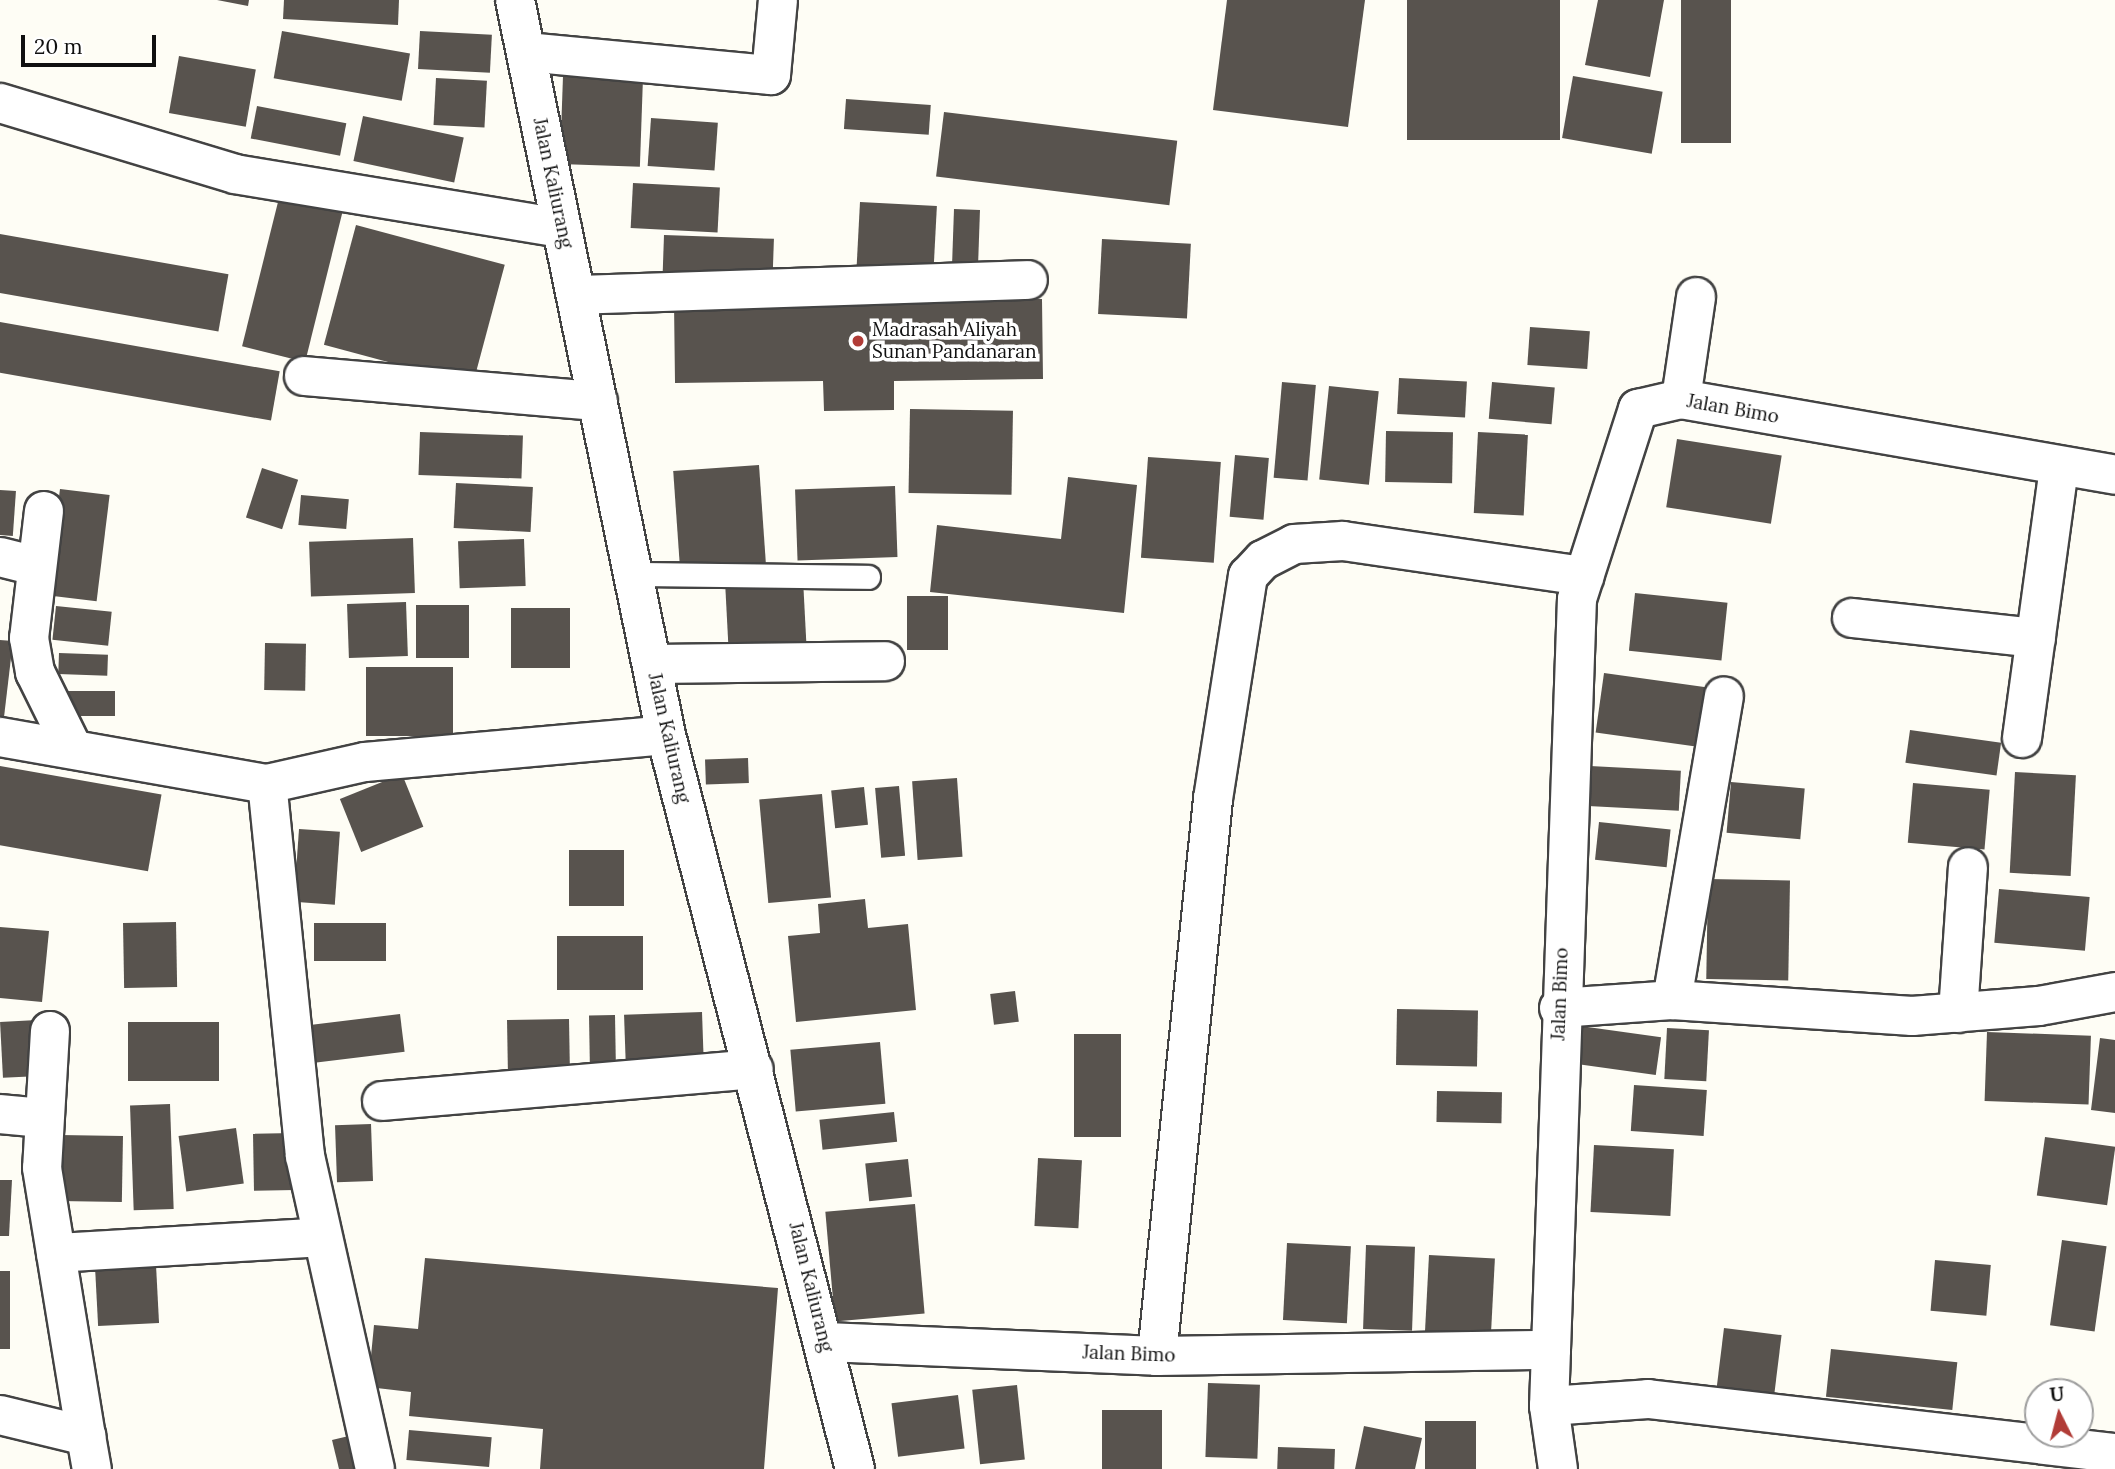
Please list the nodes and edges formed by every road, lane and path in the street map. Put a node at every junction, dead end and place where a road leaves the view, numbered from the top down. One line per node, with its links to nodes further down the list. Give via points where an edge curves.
1 (515, 0): 3 (street, Jalan Kaliurang)
2 (778, 0): 3 (street, via 771,75)
3 (526, 52): 5 (street, Jalan Kaliurang)
4 (0, 103): 5 (street, via 234,174)
5 (562, 228): 7 (street, Jalan Kaliurang)
6 (1028, 280): 7 (street)
7 (576, 295): 11 (street, Jalan Kaliurang)
8 (1696, 298): 10 (street)
9 (304, 376): 11 (street)
10 (1681, 399): 12 (street, Jalan Bimo); 17 (street, Jalan Bimo, via 1638,409)
11 (598, 401): 16 (street, Jalan Kaliurang)
12 (2059, 468): 13 (street, Jalan Bimo); 21 (street)
13 (2115, 475)
14 (44, 511): 15 (street)
15 (18, 562): 20 (street)
16 (633, 574): 18 (lane); 23 (street, Jalan Kaliurang)
17 (1584, 576): 33 (street, Jalan Bimo, via 1569,695); 44 (street, via 1343,541 1294,544 1263,560 1248,576 1213,799)
18 (868, 577)
19 (1852, 618): 21 (street)
20 (14, 635): 28 (street)
21 (2036, 638): 27 (street)
22 (886, 661): 23 (street)
23 (652, 664): 25 (street, Jalan Kaliurang)
24 (1724, 696): 32 (street)
25 (666, 735): 29 (street, via 365,762); 36 (street, Jalan Kaliurang)
26 (0, 737): 28 (street)
27 (2022, 738)
28 (72, 747): 29 (street)
29 (267, 784): 40 (street, via 306,1156)
30 (1968, 867): 34 (street)
31 (2115, 992): 34 (street)
32 (1672, 1000): 33 (street); 34 (street, via 1912,1016)
33 (1559, 1008): 43 (street, Jalan Bimo)
34 (1958, 1013)
35 (50, 1031): 39 (street)
36 (754, 1069): 37 (street); 42 (street, Jalan Kaliurang)
37 (382, 1101)
38 (0, 1114): 39 (street)
39 (43, 1118): 41 (street, via 42,1168)
40 (322, 1237): 41 (street); 49 (street)
41 (56, 1253): 47 (street)
42 (826, 1342): 44 (street, Jalan Bimo); 50 (street, Jalan Kaliurang)
43 (1551, 1350): 44 (street, Jalan Bimo); 45 (street)
44 (1157, 1356)
45 (1549, 1406): 48 (street, via 1648,1399); 51 (street)
46 (0, 1415): 47 (street)
47 (89, 1452)
48 (2115, 1452)
49 (374, 1469)
50 (855, 1469)
51 (1558, 1469)

